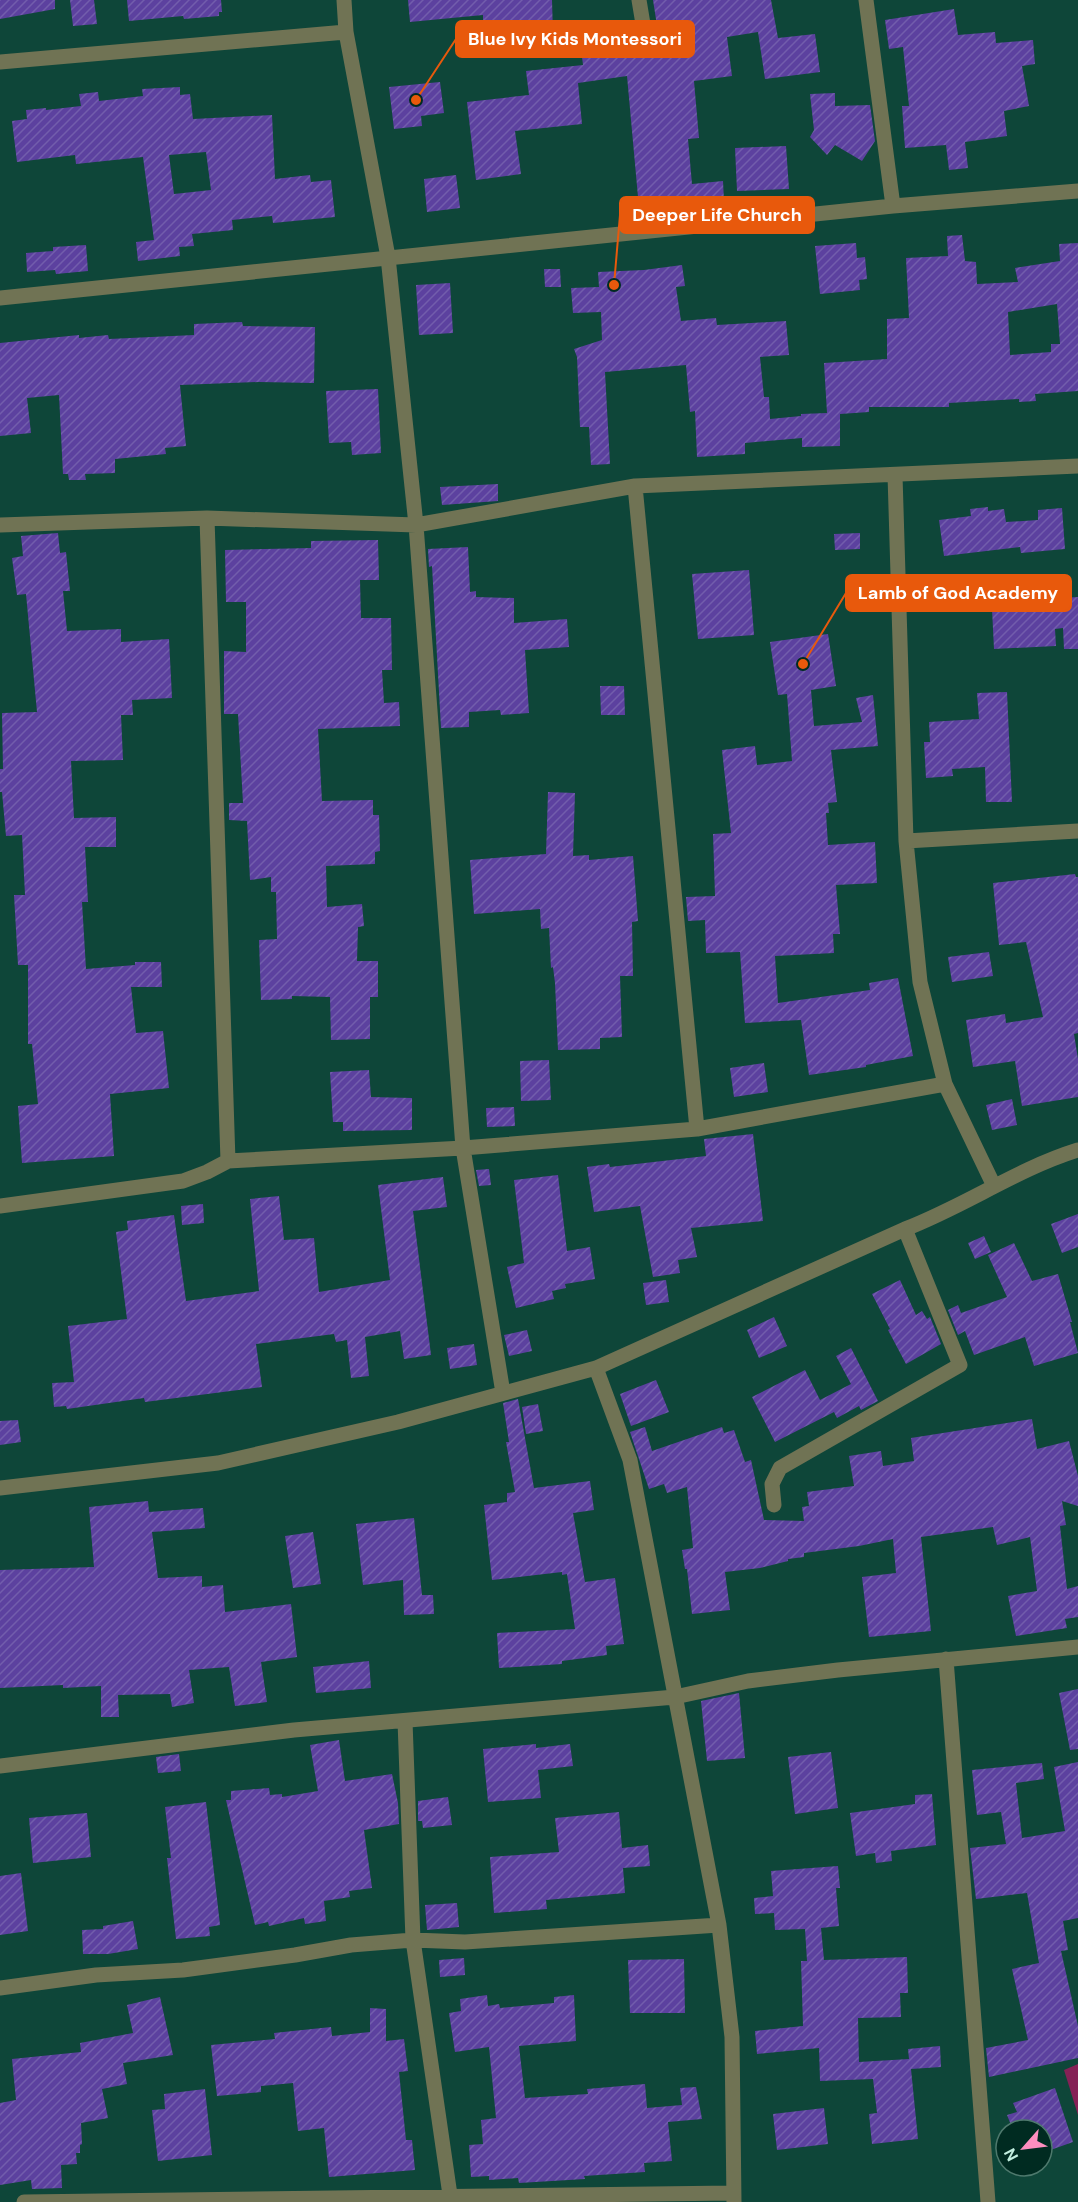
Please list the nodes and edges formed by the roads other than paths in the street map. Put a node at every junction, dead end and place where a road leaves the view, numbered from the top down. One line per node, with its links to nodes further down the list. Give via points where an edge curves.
1 (344, 0): 5 (street)
2 (639, 0): 4 (street)
3 (866, 0): 8 (street)
4 (644, 24)
5 (346, 32): 6 (street); 9 (street)
6 (0, 62)
7 (1078, 191): 8 (street)
8 (893, 206): 9 (street)
9 (388, 257): 10 (street); 16 (street)
10 (0, 298)
11 (1078, 466): 12 (street)
12 (895, 475): 13 (street); 18 (street)
13 (635, 486): 16 (street); 20 (street)
14 (207, 518): 15 (street); 16 (street); 23 (street)
15 (0, 525)
16 (417, 525): 21 (street)
17 (1078, 831): 18 (street)
18 (906, 841): 19 (street, via 920,982)
19 (945, 1084): 20 (street); 24 (street)
20 (697, 1129): 21 (street)
21 (464, 1148): 23 (street); 28 (street)
22 (1078, 1150): 24 (street)
23 (228, 1161): 25 (street, via 183,1181)
24 (994, 1185): 26 (street)
25 (0, 1206)
26 (906, 1228): 27 (street); 30 (street, via 960,1365 780,1468 772,1484)
27 (596, 1368): 28 (street); 33 (street, via 630,1460)
28 (503, 1393): 29 (street, via 218,1464)
29 (0, 1488)
30 (774, 1505)
31 (1078, 1647): 32 (street)
32 (946, 1659): 33 (street, via 748,1681); 42 (street)
33 (675, 1697): 34 (street); 36 (street)
34 (405, 1721): 35 (street, via 294,1730); 37 (street)
35 (0, 1766)
36 (719, 1925): 37 (street, via 486,1941); 40 (street, via 732,2037)
37 (413, 1940): 38 (street, via 351,1945 183,1970 96,1975); 39 (street)
38 (0, 1988)
39 (450, 2195): 40 (street); 41 (street)
40 (733, 2198)
41 (24, 2202)
42 (988, 2202)

